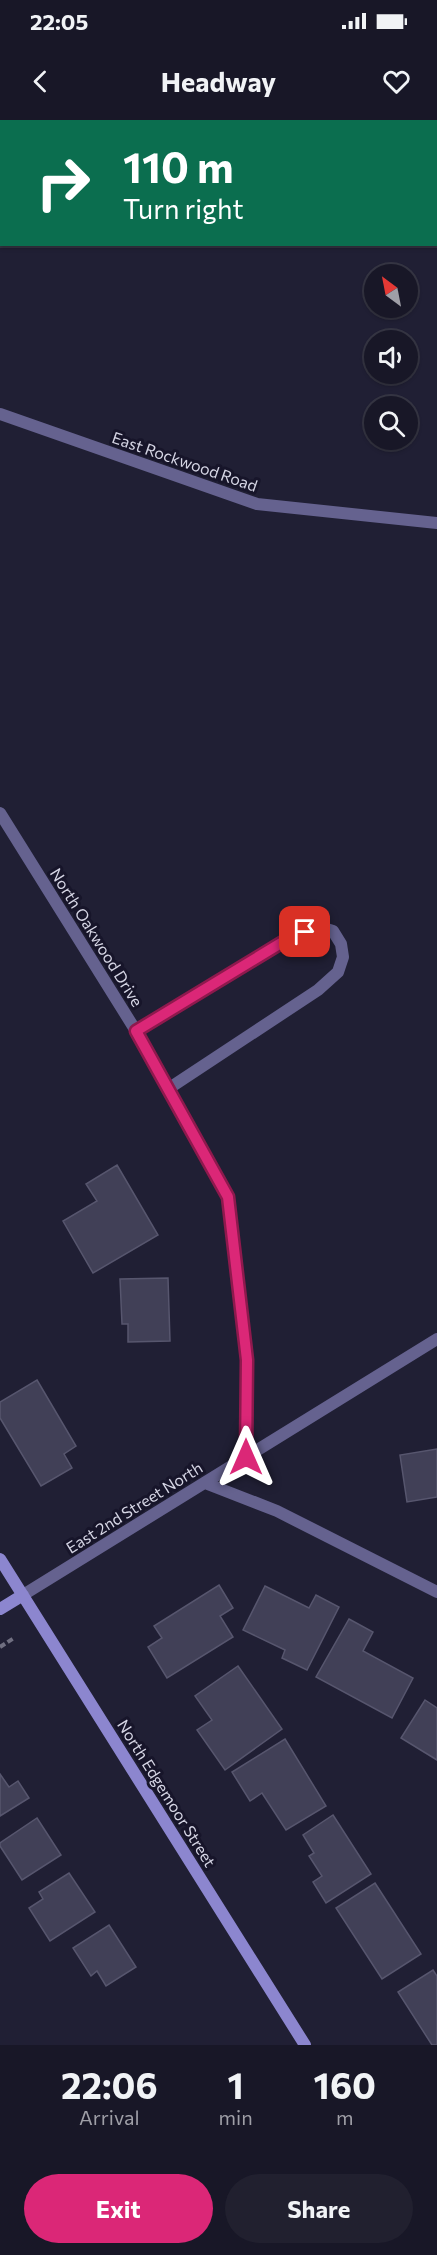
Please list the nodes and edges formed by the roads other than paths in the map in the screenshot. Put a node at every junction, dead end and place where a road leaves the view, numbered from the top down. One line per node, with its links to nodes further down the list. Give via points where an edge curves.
1 (0, 414): 2 (street, East Rockwood Road, via 257,504)
2 (437, 524)
3 (0, 813): 4 (street, North Oakwood Drive)
4 (136, 1031): 5 (street, North Oakwood Drive); 5 (street, via 291,937 320,927 333,931 341,944 343,957 338,972 318,990)
5 (168, 1089): 7 (street, North Oakwood Drive, via 228,1197 247,1360)
6 (437, 1338): 7 (street, East 2nd Street North)
7 (246, 1457): 8 (street, East 2nd Street North)
8 (205, 1483): 10 (street, via 277,1511); 11 (street, East 2nd Street North)
9 (0, 1559): 11 (street, North Edgemoor Street)
10 (437, 1592)
11 (23, 1595): 12 (street, East 2nd Street North); 13 (street, North Edgemoor Street)
12 (0, 1609)
13 (305, 2045)

